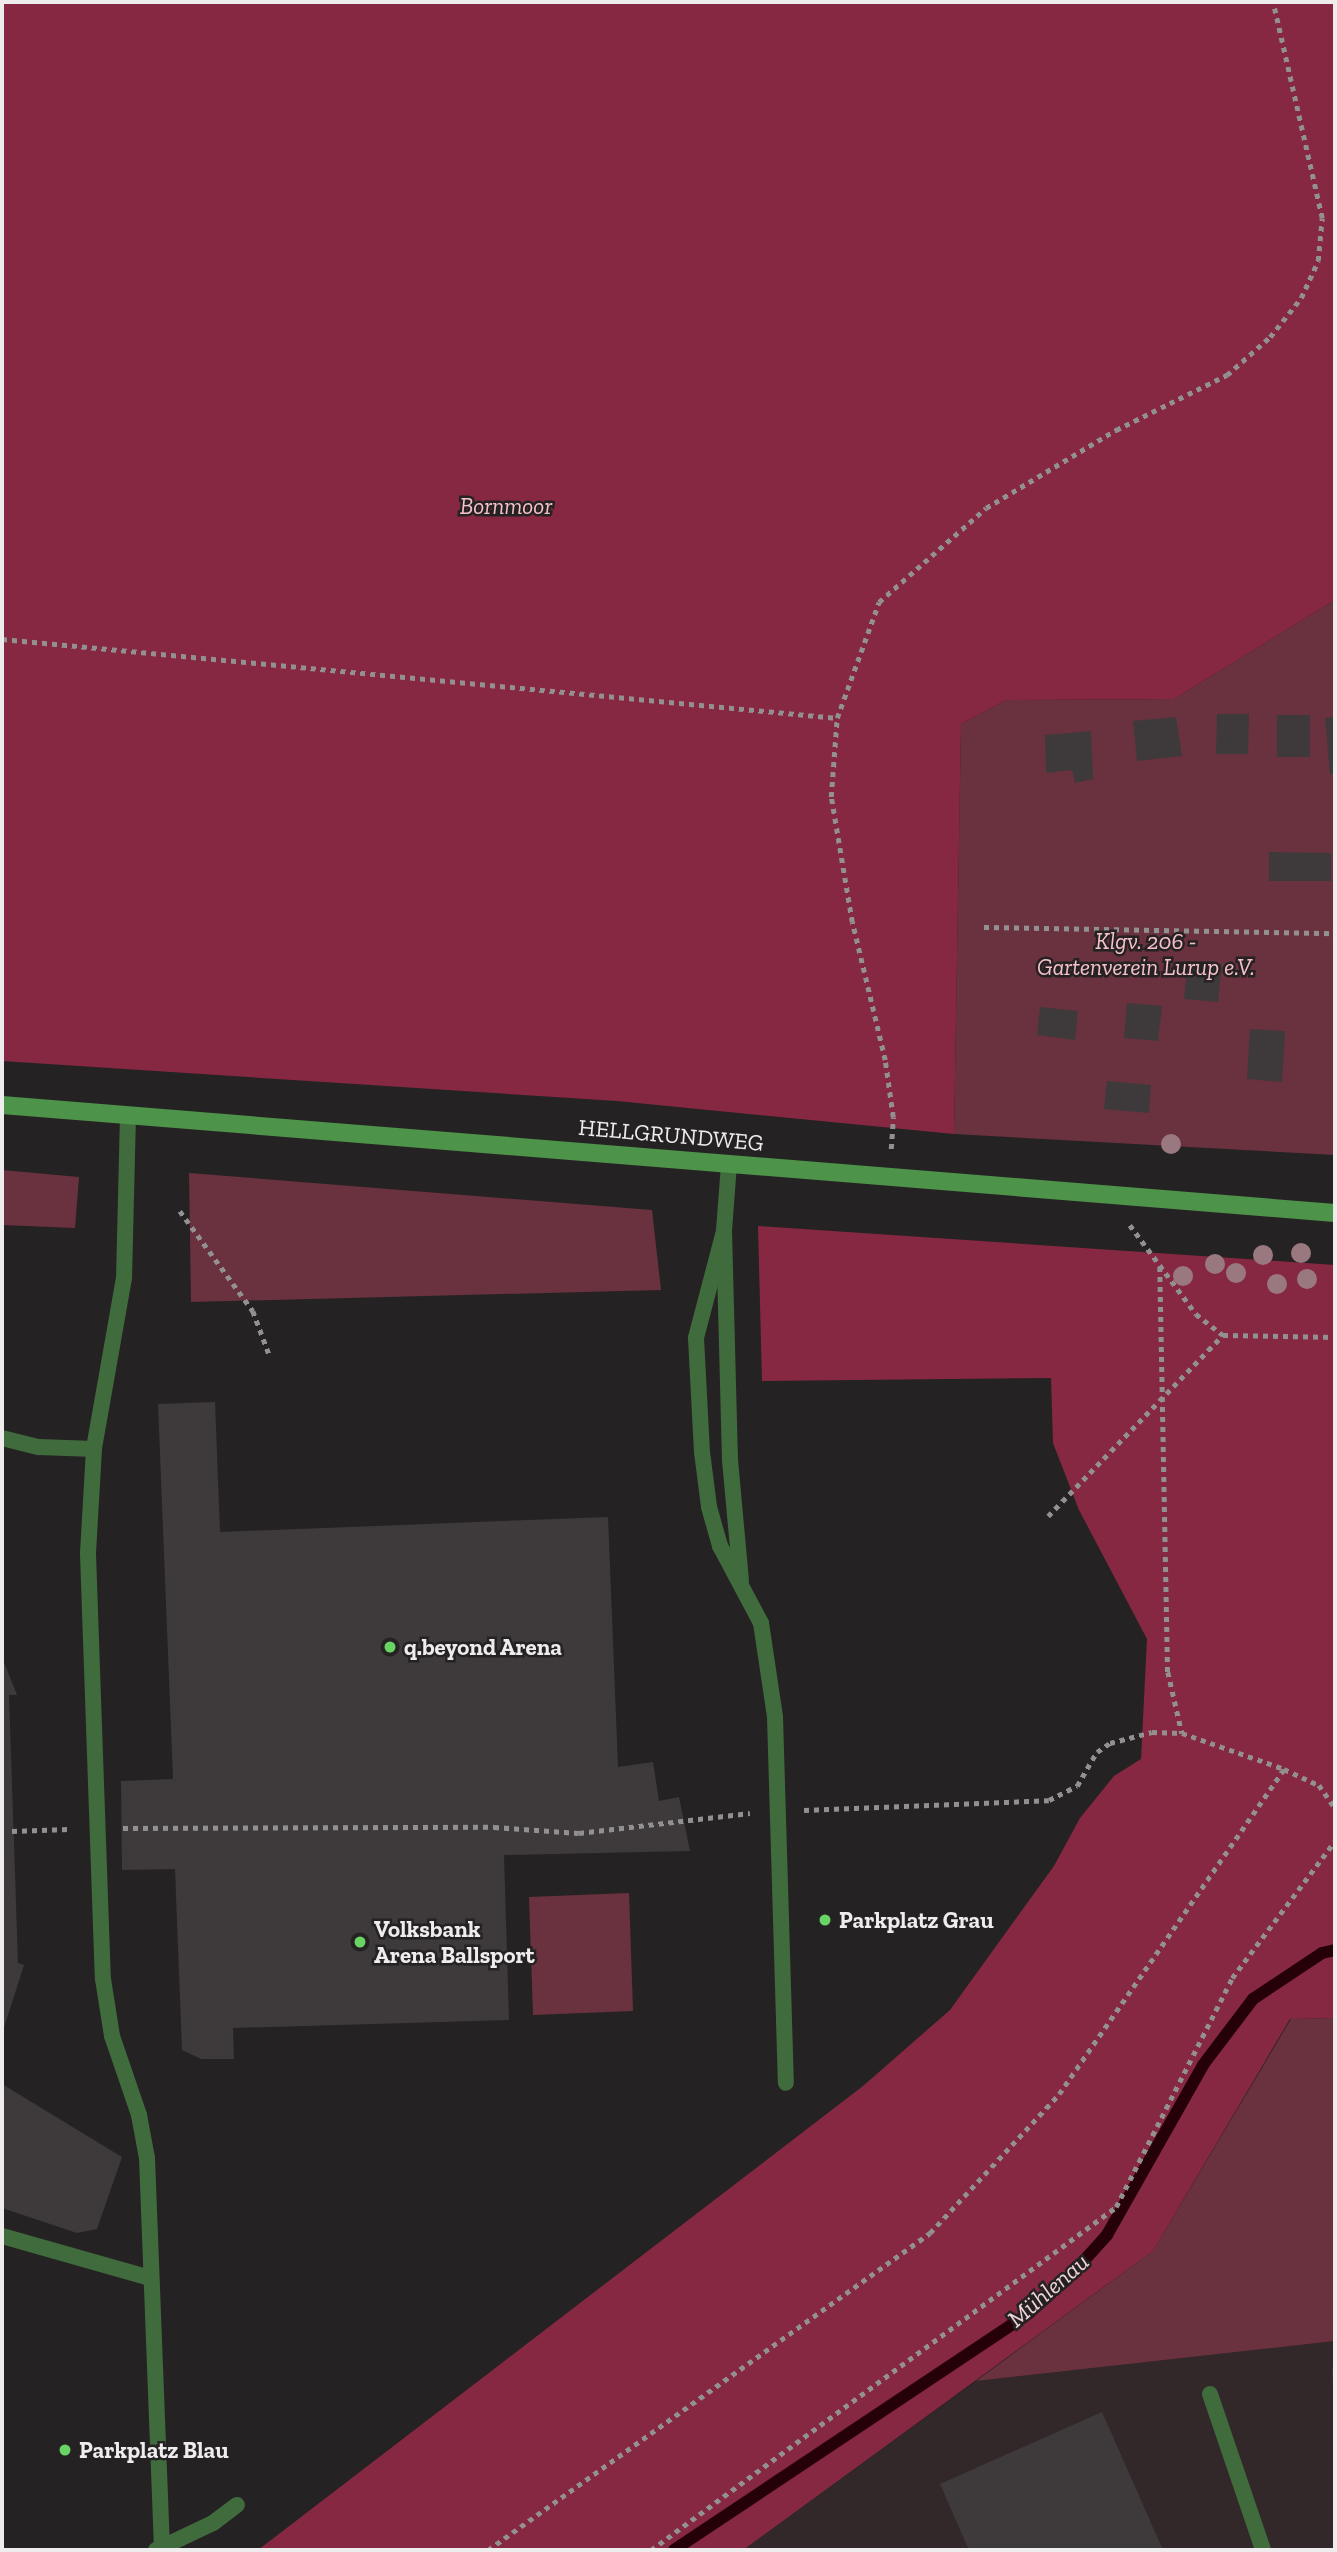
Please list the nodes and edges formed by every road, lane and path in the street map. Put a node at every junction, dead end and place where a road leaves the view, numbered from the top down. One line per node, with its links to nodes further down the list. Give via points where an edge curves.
1 (1273, 2): 3 (path, via 1322,218 1318,261 1301,298 1270,337 1227,375 1116,430 986,508 879,602)
2 (2, 639): 3 (path)
3 (837, 718): 8 (path, via 831,797)
4 (984, 927): 5 (path)
5 (1335, 933)
6 (2, 1105): 7 (street, HELLGRUNDWEG)
7 (128, 1115): 9 (street, HELLGRUNDWEG); 20 (lane, via 124,1278)
8 (893, 1117)
9 (729, 1164): 11 (street, HELLGRUNDWEG); 12 (lane)
10 (180, 1211): 17 (path, via 253,1311)
11 (1335, 1213)
12 (724, 1231): 22 (lane, via 730,1460); 22 (lane, via 696,1338 709,1507 720,1546)
13 (1145, 1248): 14 (path)
14 (1160, 1266): 15 (path, via 1196,1314); 18 (path)
15 (1223, 1335): 16 (path); 18 (path)
16 (1335, 1337)
17 (269, 1354)
18 (1165, 1399): 21 (path); 23 (path, via 1168,1672)
19 (2, 1438): 20 (lane, via 49,1448)
20 (94, 1449): 27 (lane, via 88,1554)
21 (1048, 1516)
22 (742, 1586): 26 (lane, via 763,1636 775,1717)
23 (1182, 1733): 24 (path); 26 (path, via 1152,1732 1110,1743 1097,1752 1077,1786 1049,1800)
24 (1284, 1769): 25 (path, via 1319,1785); 36 (path, via 1059,2094 930,2233)
25 (1335, 1808)
26 (777, 1811): 27 (path, via 579,1833 494,1827); 30 (lane)
27 (96, 1829): 28 (path); 32 (lane, via 103,1979 112,2036 139,2115 147,2158)
28 (12, 1831)
29 (1335, 1841): 37 (path, via 1232,1978 1116,2207)
30 (786, 2083)
31 (2, 2236): 32 (lane)
32 (150, 2278): 35 (lane)
33 (1210, 2393): 38 (lane)
34 (237, 2505): 35 (lane, via 213,2524)
35 (159, 2549)
36 (488, 2550)
37 (651, 2550)
38 (1263, 2550)

